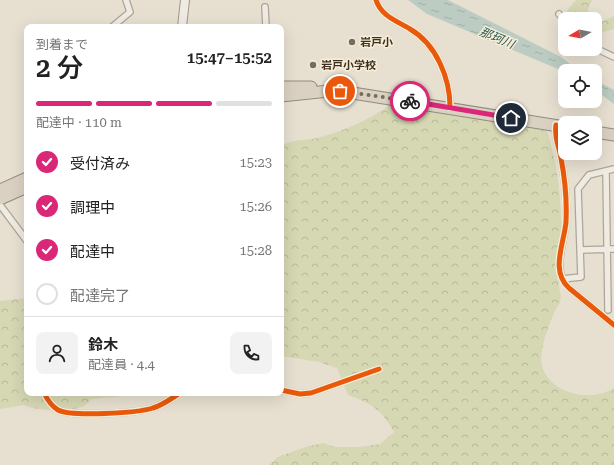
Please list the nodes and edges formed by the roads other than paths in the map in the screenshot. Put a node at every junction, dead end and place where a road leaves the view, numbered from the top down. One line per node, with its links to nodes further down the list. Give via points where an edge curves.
1 (126, 0): 5 (street, via 130,12)
2 (186, 0): 6 (street)
3 (376, 0): 13 (street, via 381,10 420,36 432,48 447,85)
4 (265, 8): 7 (street)
5 (116, 24)
6 (182, 24)
7 (266, 24)
8 (602, 51): 9 (street)
9 (614, 57)
10 (284, 87): 11 (highway)
11 (329, 91): 12 (highway); 13 (highway)
12 (284, 96)
13 (450, 107): 14 (highway)
14 (558, 126)
15 (558, 130): 18 (street, via 555,135)
16 (602, 133): 17 (highway)
17 (614, 135)
18 (558, 146)
19 (561, 160): 31 (street, via 566,221 559,265)
20 (614, 169): 21 (street)
21 (606, 171): 28 (street); 30 (street, via 589,175 578,189)
22 (24, 179): 24 (highway)
23 (24, 188): 25 (highway)
24 (0, 190)
25 (0, 199)
26 (0, 205): 27 (street)
27 (24, 237)
28 (608, 249): 29 (street); 30 (street); 32 (street)
29 (614, 249)
30 (581, 250): 31 (street, via 581,277)
31 (562, 279): 33 (street)
32 (611, 310): 33 (street)
33 (602, 315): 34 (street)
34 (614, 325)
35 (379, 369): 36 (street, via 311,393)
36 (284, 391)
37 (46, 396): 38 (street, via 58,410 78,414 152,409)
38 (175, 396)

